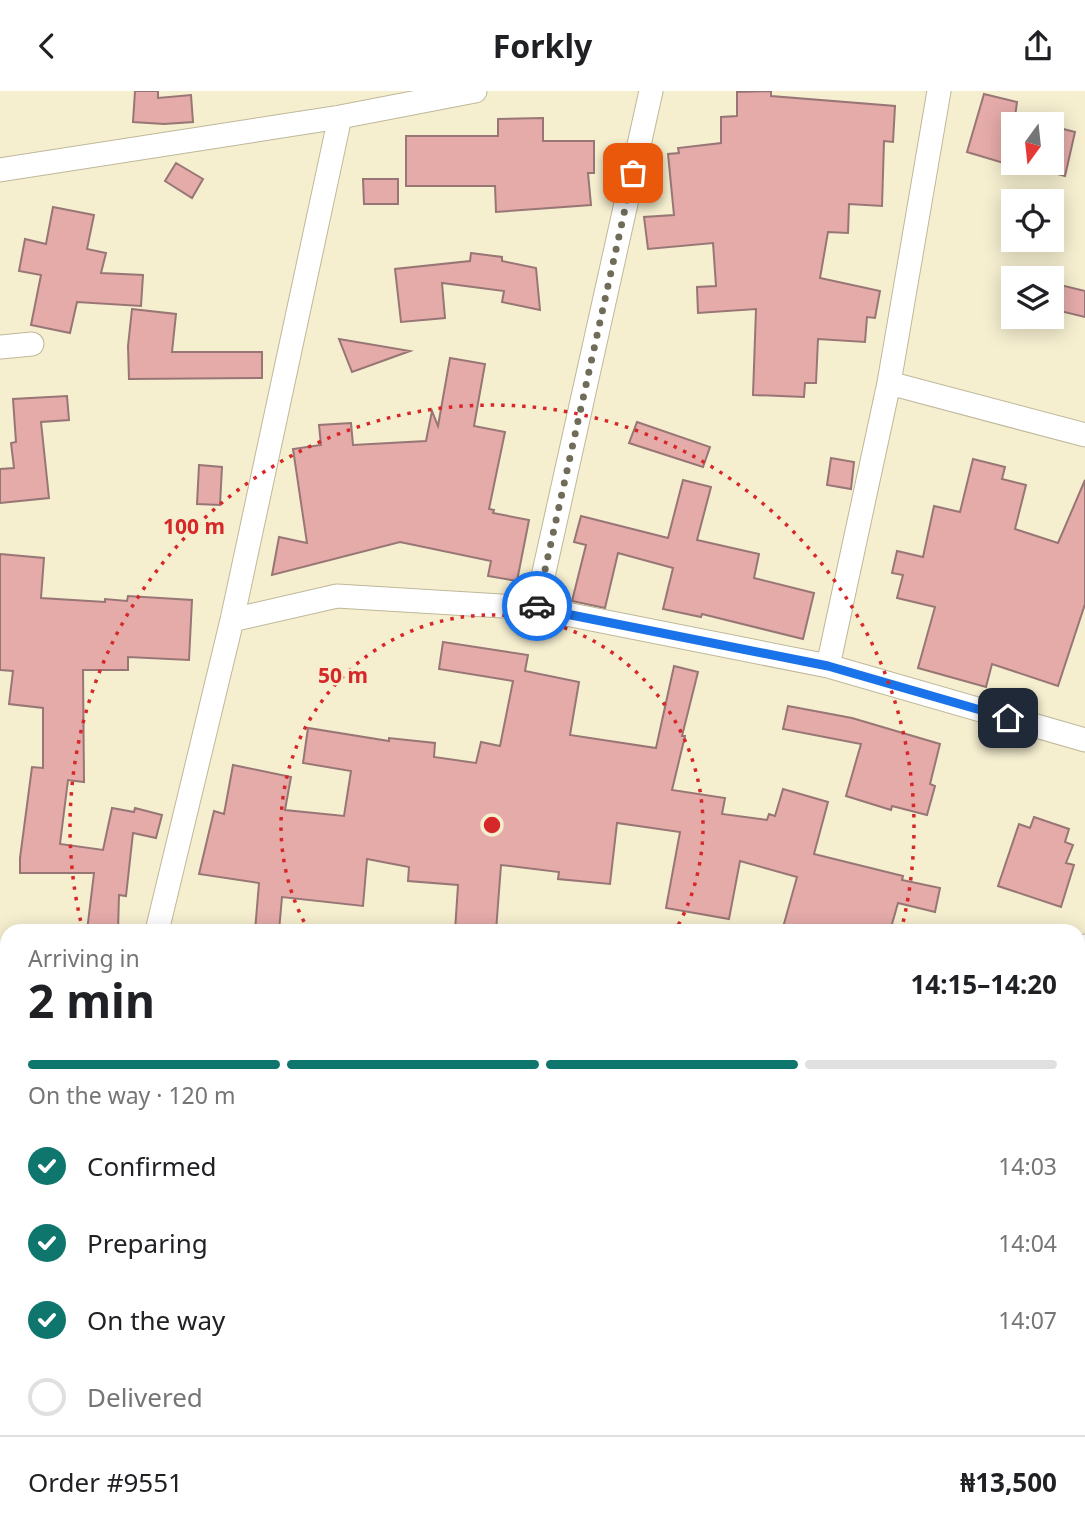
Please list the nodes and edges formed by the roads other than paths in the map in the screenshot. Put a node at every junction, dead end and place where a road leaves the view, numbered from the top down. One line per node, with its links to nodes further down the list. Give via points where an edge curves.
1 (475, 91): 4 (street)
2 (651, 91): 10 (street)
3 (939, 91): 8 (street)
4 (340, 117): 5 (street); 11 (street)
5 (0, 170)
6 (32, 344): 7 (street)
7 (0, 347)
8 (889, 383): 9 (street); 12 (street)
9 (1085, 436)
10 (536, 608): 11 (street, via 337,596); 12 (street)
11 (232, 620): 14 (street)
12 (828, 666): 13 (street)
13 (1085, 740)
14 (159, 924)

